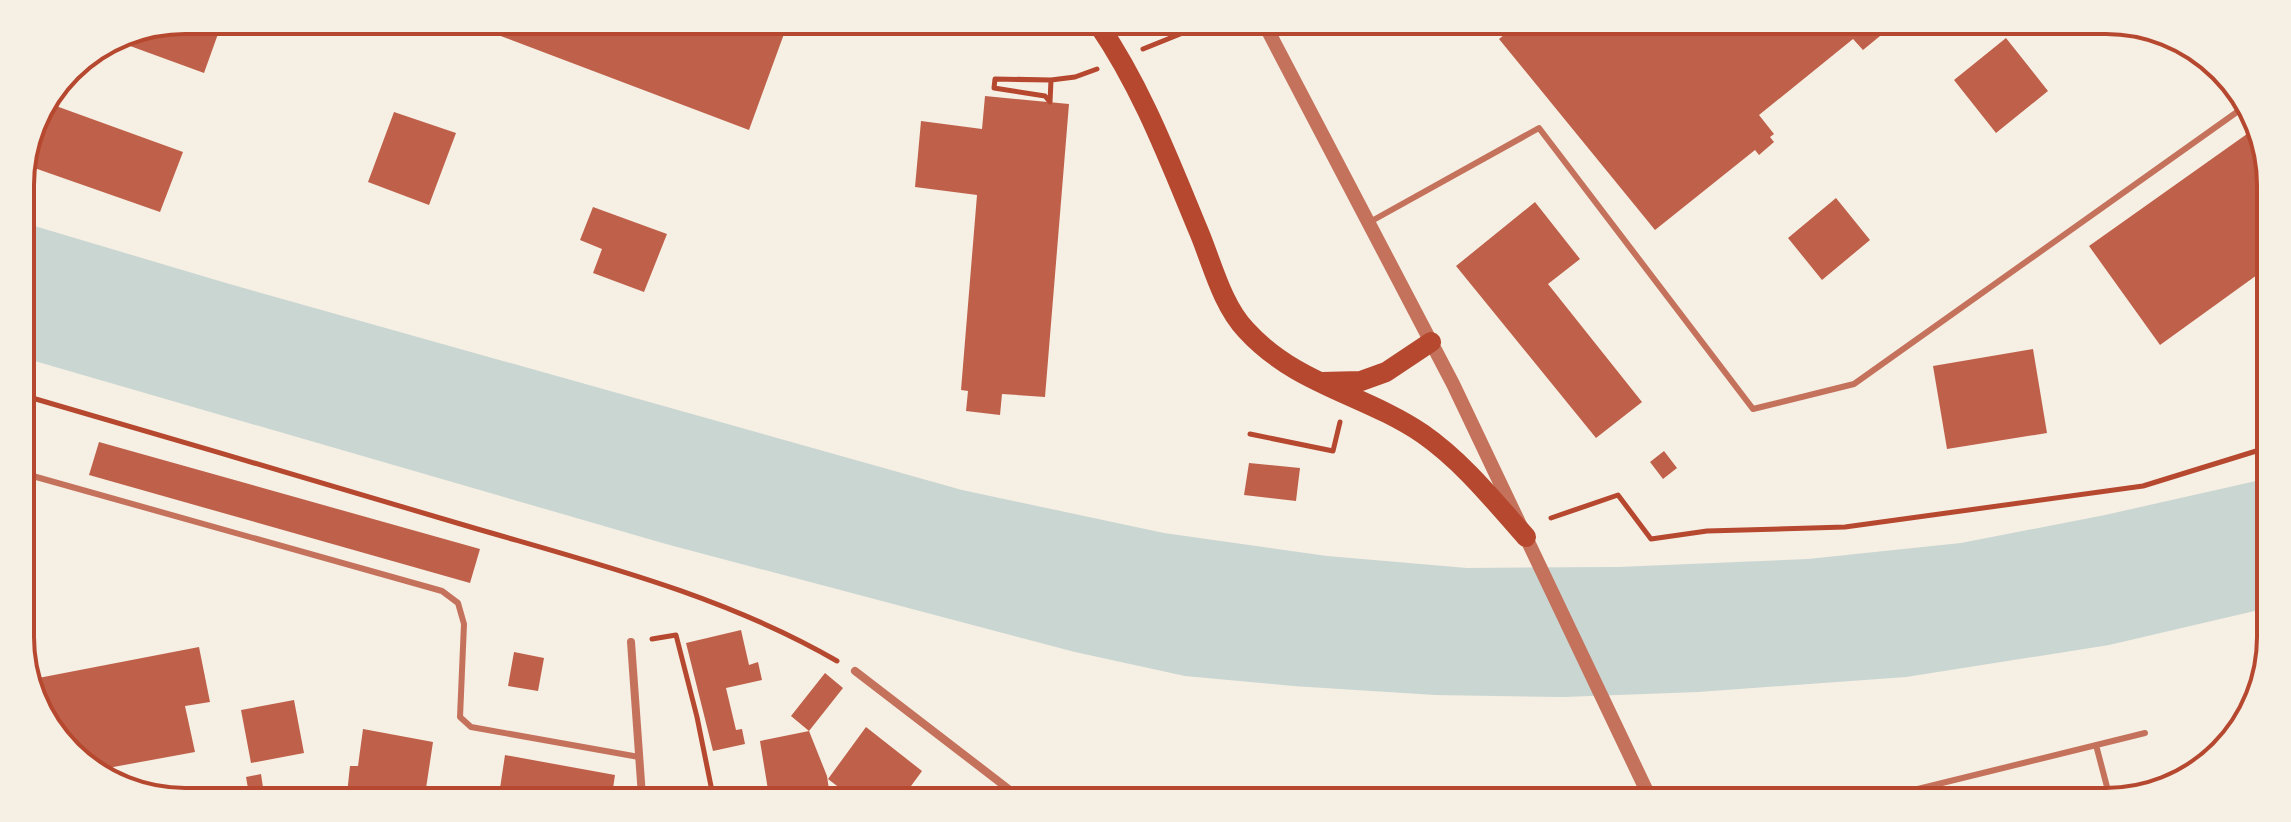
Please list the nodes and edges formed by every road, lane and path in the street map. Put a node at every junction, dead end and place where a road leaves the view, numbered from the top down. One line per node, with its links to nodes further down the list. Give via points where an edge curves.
1 (1105, 34): 10 (main road, via 1153,122 1224,294 1243,327 1280,362)
2 (1179, 34): 4 (path)
3 (1270, 34): 8 (street)
4 (1161, 41)
5 (1051, 80): 6 (path, via 995,79 994,88 1045,96 1050,102)
6 (1051, 91)
7 (2238, 111): 8 (lane, via 1854,384 1753,409 1539,128)
8 (1368, 223): 9 (street)
9 (1431, 342): 10 (main road, via 1386,372 1361,381); 17 (street)
10 (1317, 383): 17 (main road, via 1423,434 1466,470)
11 (34, 399): 19 (path, via 723,605)
12 (1339, 426): 13 (path, via 1333,451)
13 (1250, 434)
14 (2257, 451): 16 (path, via 2143,486 1845,527 1707,531 1651,539 1618,495)
15 (34, 476): 22 (lane, via 442,591 458,603 464,624 460,717 471,727)
16 (1551, 518)
17 (1526, 537): 26 (street)
18 (631, 642): 22 (street); 24 (path, via 676,635)
19 (855, 671): 25 (street)
20 (2145, 733): 21 (lane)
21 (2096, 745): 27 (lane); 28 (lane)
22 (639, 757): 23 (street)
23 (641, 788)
24 (711, 788)
25 (1007, 788)
26 (1645, 788)
27 (1922, 788)
28 (2107, 788)

